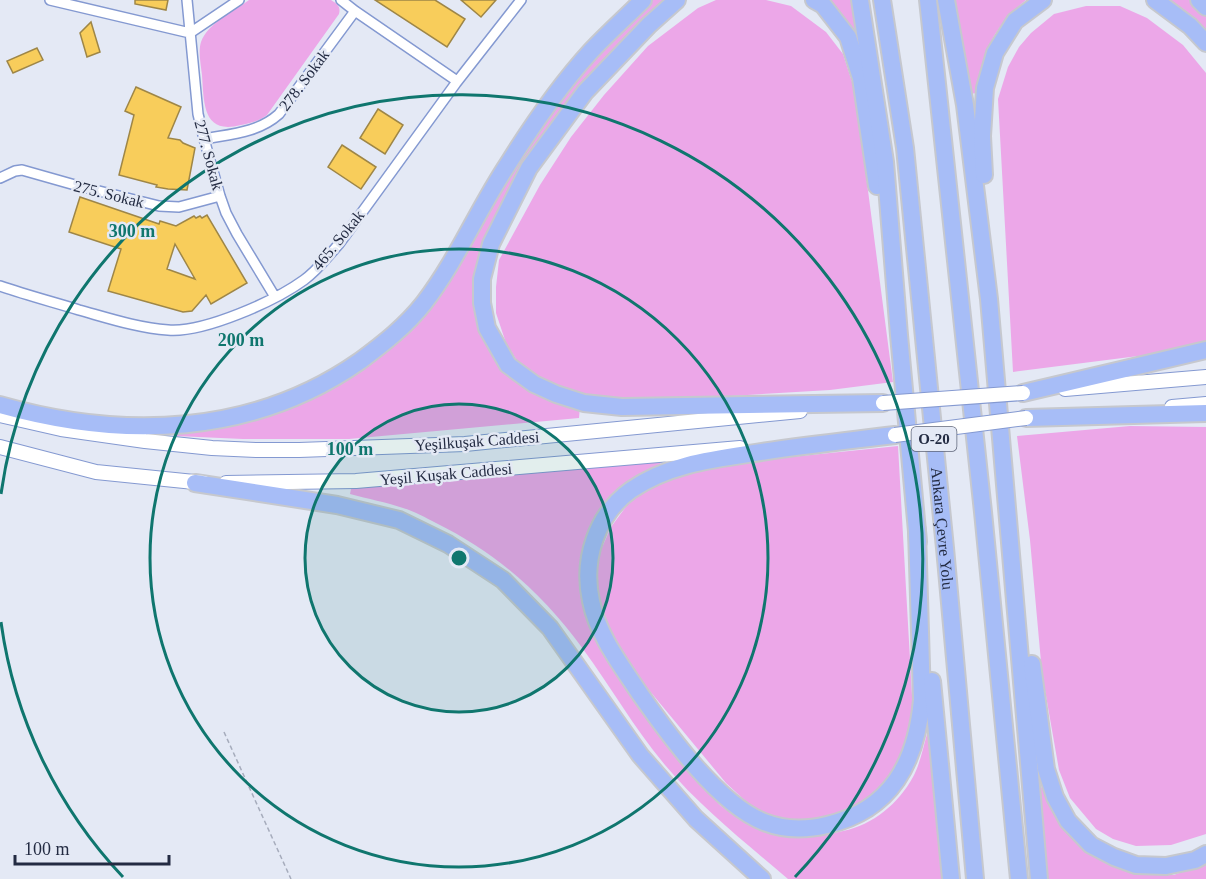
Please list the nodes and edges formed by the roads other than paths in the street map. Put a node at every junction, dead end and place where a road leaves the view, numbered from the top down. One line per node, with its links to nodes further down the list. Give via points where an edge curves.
1 (50, 0): 18 (street)
2 (187, 0): 18 (street, 277. Sokak)
3 (239, 0): 18 (street)
4 (341, 0): 17 (street)
5 (521, 0): 20 (street, 465. Sokak)
6 (643, 0): 33 (highway, via 591,52 543,111 423,304 385,343 342,373 253,413 171,426 78,423)
7 (677, 0): 31 (highway, via 585,92 529,168 490,244 482,279 487,328 508,365 534,384 584,403 622,407)
8 (814, 0): 27 (highway, via 824,5 848,37 861,78)
9 (860, 0): 27 (highway, via 885,162)
10 (882, 0): 45 (highway, Ankara Çevre Yolu / O-20, via 905,148)
11 (928, 0): 46 (highway, O-20)
12 (946, 0): 26 (highway, via 965,105)
13 (1042, 0): 26 (highway, via 1015,21 995,53 985,88 982,136)
14 (1155, 0): 19 (highway, via 1190,26)
15 (1199, 0): 16 (highway)
16 (1206, 7)
17 (355, 11): 20 (street); 21 (street, 278. Sokak, via 272,120 254,129)
18 (190, 33): 21 (street, 277. Sokak)
19 (1206, 44)
20 (458, 81): 25 (street, 465. Sokak, via 323,263)
21 (204, 139): 23 (street, 277. Sokak)
22 (0, 178): 23 (street, 275. Sokak, via 22,170 159,206 179,207)
23 (220, 196): 25 (street, 277. Sokak, via 237,234)
24 (0, 286): 25 (street, 465. Sokak, via 129,324 169,330 202,327)
25 (275, 297)
26 (989, 299): 39 (highway)
27 (899, 335): 41 (highway)
28 (1206, 350): 30 (highway)
29 (1206, 377): 30 (main road, Yeşilkuşak Caddesi)
30 (1023, 393): 31 (main road, Yeşilkuşak Caddesi, bridge)
31 (883, 403): 35 (main road, Yeşilkuşak Caddesi, via 465,444 299,450 156,442 62,429)
32 (1206, 404): 36 (main road, Yeşil Kuşak Caddesi)
33 (0, 405)
34 (1206, 413): 36 (highway)
35 (0, 415)
36 (1026, 418): 37 (main road, Yeşil Kuşak Caddesi, bridge)
37 (895, 435): 40 (main road, Yeşil Kuşak Caddesi, via 356,481); 41 (highway, via 711,460 663,472 632,489 611,509 596,535 589,567 591,602 599,627 627,675 676,743 719,791 762,822 786,828 825,826 854,816 881,798 902,773 916,740 922,700)
38 (0, 447): 40 (main road, Yeşil Kuşak Caddesi, via 96,472)
39 (1004, 460): 42 (highway, via 1046,769 1055,797 1068,821 1091,845 1114,857 1136,865 1166,866); 47 (highway)
40 (195, 483): 43 (highway, via 337,505 399,519 448,544 503,580 550,628 640,755 696,819)
41 (917, 530): 44 (highway)
42 (1206, 854)
43 (762, 879)
44 (951, 879)
45 (975, 879)
46 (1019, 879)
47 (1039, 879)

